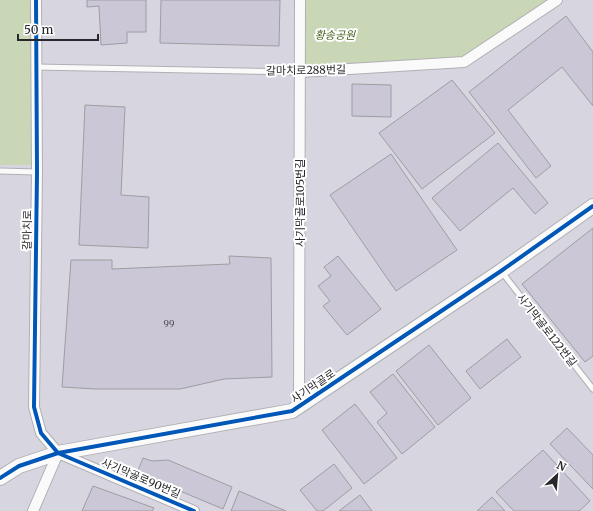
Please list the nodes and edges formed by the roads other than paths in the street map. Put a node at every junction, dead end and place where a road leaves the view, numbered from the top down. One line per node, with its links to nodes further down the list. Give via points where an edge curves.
1 (36, 0): 4 (street, 갈마치로)
2 (300, 0): 5 (street, 사기막골로105번길)
3 (557, 0): 5 (street, 갈마치로288번길, via 464,62)
4 (36, 67): 5 (lane, 갈마치로288번길); 7 (street, 갈마치로)
5 (300, 72): 11 (street, 사기막골로105번길)
6 (0, 171): 7 (lane)
7 (36, 172): 12 (street, 갈마치로, via 34,407 41,433)
8 (593, 206): 9 (street, 사기막골로)
9 (501, 271): 10 (lane, 사기막골로122번길); 11 (street, 사기막골로)
10 (593, 389)
11 (299, 406): 12 (street, 사기막골로, via 292,411)
12 (58, 453): 13 (street, 사기막골로, via 19,466); 14 (street); 15 (street, 사기막골로90번길)
13 (0, 478)
14 (33, 511)
15 (194, 511)

